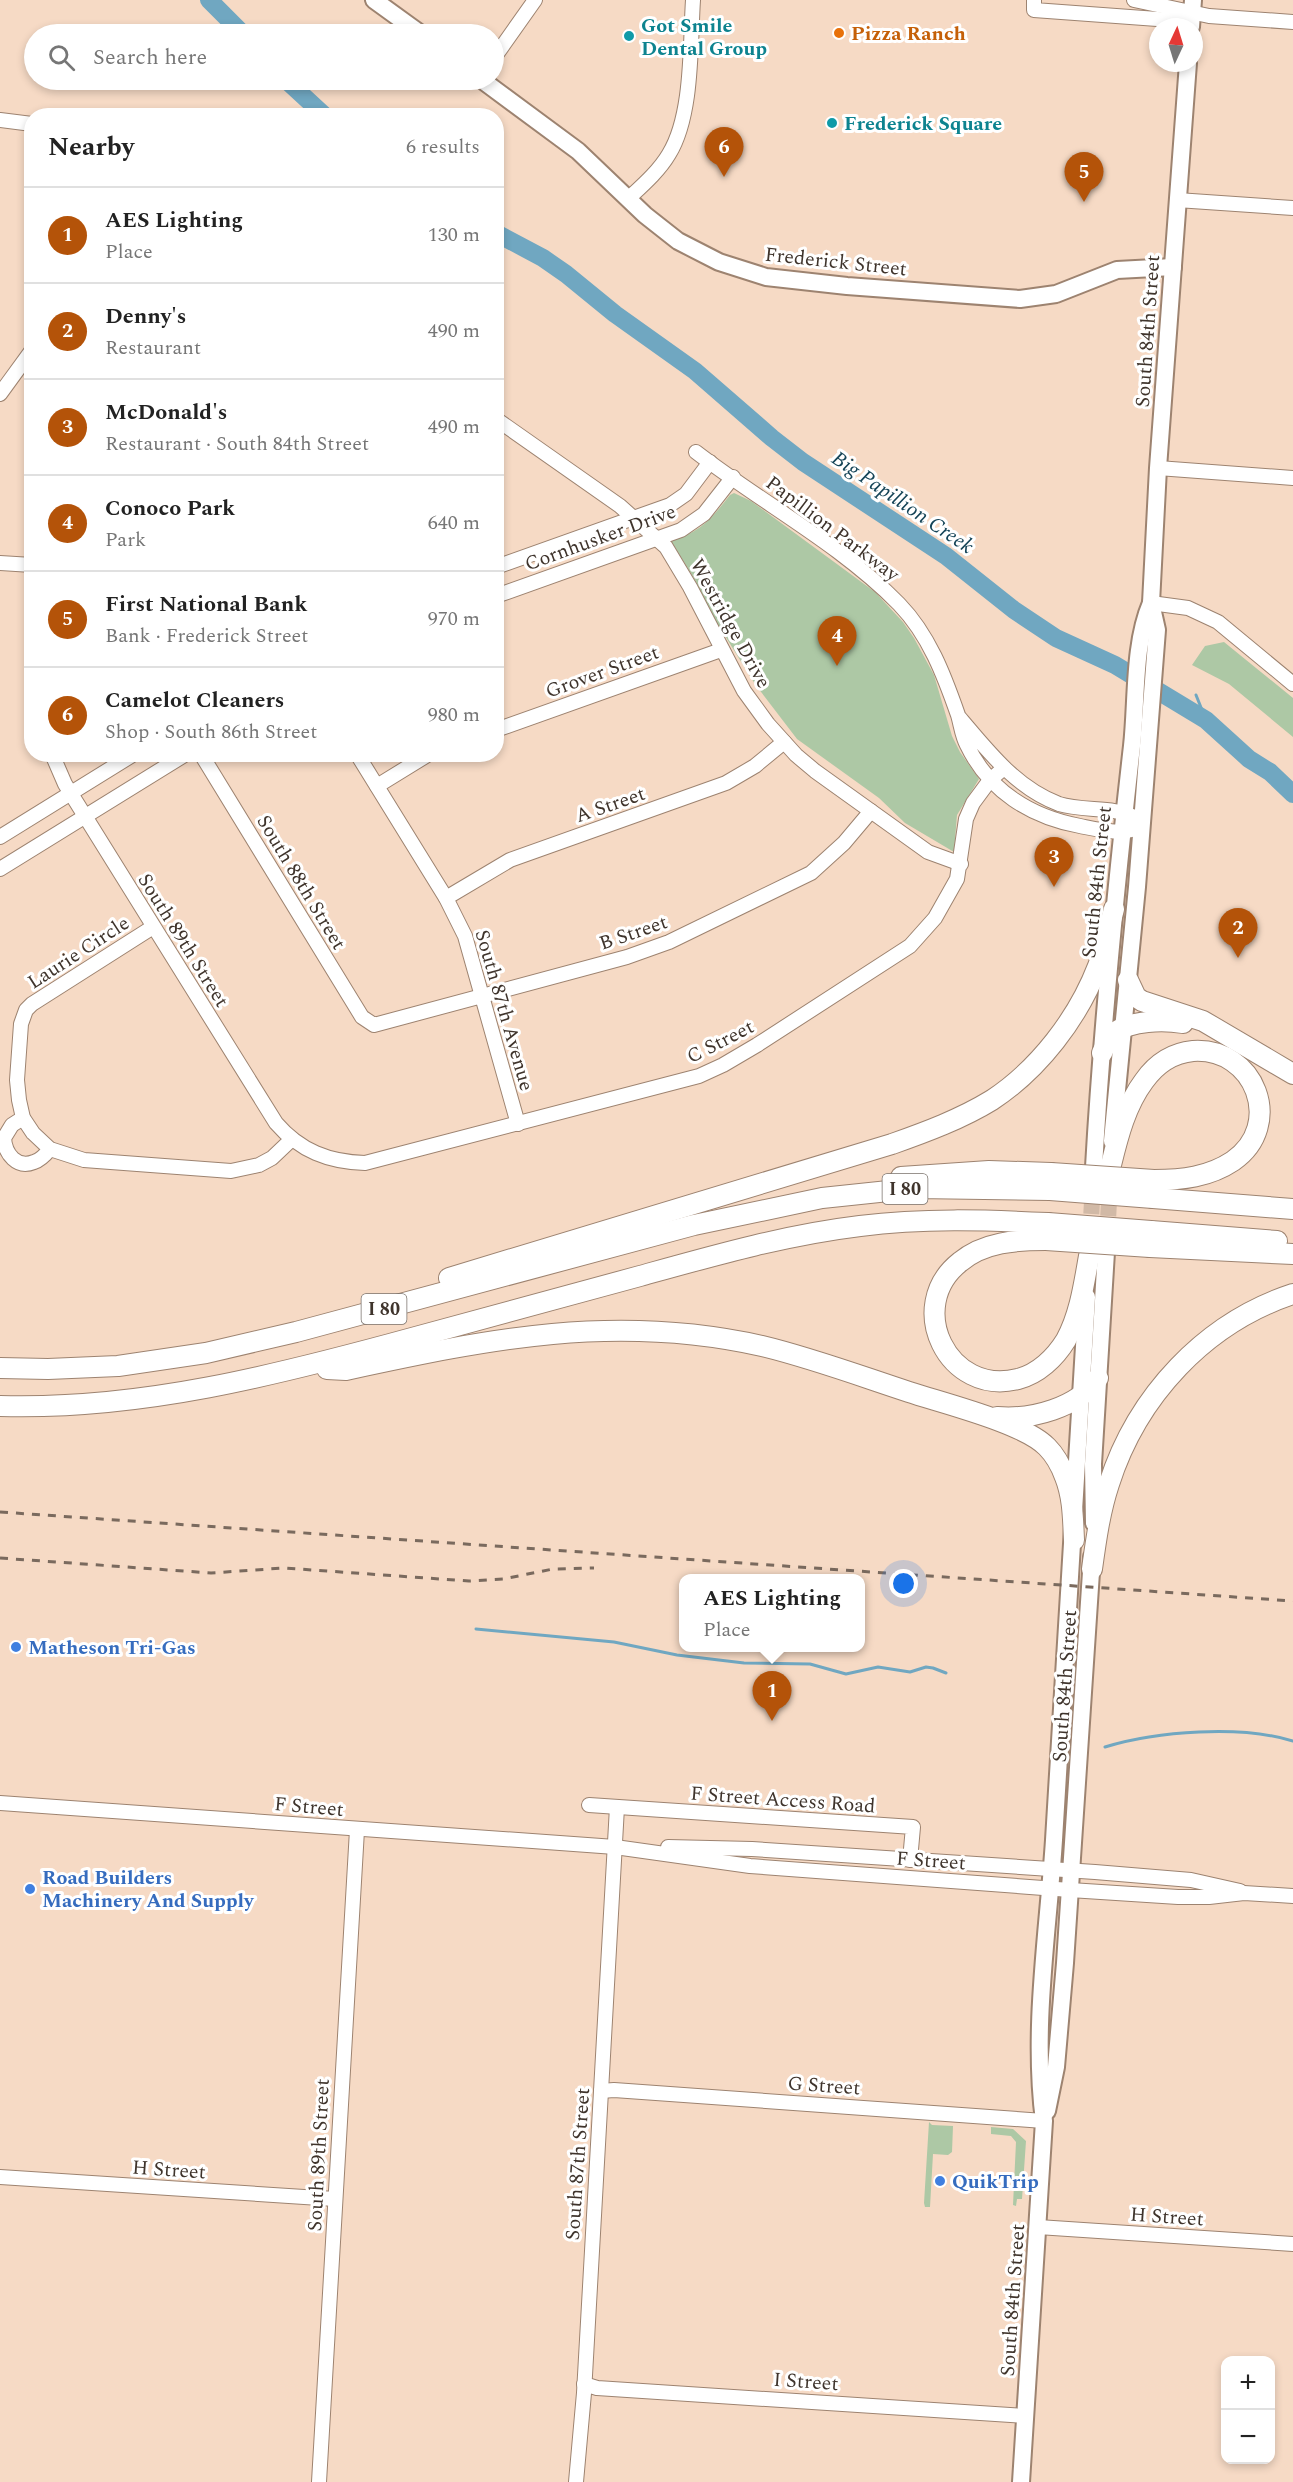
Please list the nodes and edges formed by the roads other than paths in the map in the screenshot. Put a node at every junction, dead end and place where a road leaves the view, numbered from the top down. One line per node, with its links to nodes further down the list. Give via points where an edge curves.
1 (374, 0): 8 (main road)
2 (535, 0): 9 (street)
3 (693, 0): 14 (street, via 681,128 663,163)
4 (1134, 0): 6 (street)
5 (1034, 5): 6 (street, via 1171,20)
6 (1192, 13): 7 (street)
7 (1293, 22)
8 (407, 24)
9 (504, 44)
10 (1187, 72): 15 (main road, South 84th Street)
11 (496, 90): 14 (main road, Frederick Street, via 578,151)
12 (0, 120): 13 (street)
13 (24, 123)
14 (629, 198): 17 (main road, Frederick Street, via 660,228 698,252 742,270 786,281 1020,299 1056,294 1117,270)
15 (1177, 200): 16 (street); 17 (main road, South 84th Street)
16 (1293, 208)
17 (1173, 267): 23 (main road, South 84th Street)
18 (24, 361): 19 (street)
19 (0, 394)
20 (504, 424): 26 (street, Westridge Drive)
21 (696, 452): 22 (street, Papillion Parkway)
22 (710, 462): 24 (street, Papillion Parkway); 26 (street, Cornhusker Drive, via 681,499)
23 (1158, 468): 25 (street); 32 (main road, South 84th Street)
24 (733, 477): 27 (street, Cornhusker Drive, via 697,520); 36 (street, Papillion Parkway, via 865,574 901,607 933,652)
25 (1293, 478)
26 (634, 519): 27 (street, Westridge Drive); 30 (street, Cornhusker Drive)
27 (657, 539): 31 (street, Cornhusker Drive); 34 (street, Westridge Drive, via 680,568)
28 (0, 563): 29 (street)
29 (24, 564)
30 (504, 564)
31 (504, 593)
32 (1151, 603): 33 (main road, South 84th Street); 35 (street, via 1188,609 1218,622)
33 (1150, 626): 50 (main road, South 84th Street); 52 (main road, South 84th Street, via 1149,745)
34 (721, 650): 37 (street, Grover Street); 38 (street, Westridge Drive, via 744,691)
35 (1293, 684)
36 (959, 717): 45 (street, Papillion Parkway); 46 (street, Papillion Parkway, via 966,744)
37 (504, 727)
38 (784, 742): 49 (street, Westridge Drive, via 815,771); 57 (street, A Street, via 726,783 510,860)
39 (56, 762): 48 (street, South 89th Street)
40 (121, 762): 48 (street)
41 (173, 762): 51 (street)
42 (206, 762): 62 (street, South 88th Street, via 362,1017)
43 (362, 762): 47 (street, South 87th Avenue)
44 (416, 762): 47 (street)
45 (1005, 768): 46 (street, C Street); 50 (street, Papillion Parkway, via 1028,788 1058,803)
46 (990, 780): 53 (street, Papillion Parkway, via 1005,795 1042,816 1066,824); 55 (street, C Street, via 969,811)
47 (377, 786): 57 (street, South 87th Avenue)
48 (71, 793): 51 (street, South 89th Street); 54 (street)
49 (871, 811): 55 (street, Westridge Drive, via 928,852); 61 (street, B Street, via 830,858 789,885 645,952)
50 (1124, 813): 52 (street, Papillion Parkway); 53 (main road, South 84th Street)
51 (85, 816): 56 (street); 59 (street, South 89th Street)
52 (1142, 825): 53 (street, Papillion Parkway); 60 (main road, South 84th Street)
53 (1122, 832): 58 (main road, South 84th Street)
54 (0, 837)
55 (961, 864): 68 (street, C Street, via 943,906 910,946 723,1065 699,1076)
56 (0, 869)
57 (446, 898): 61 (street, South 87th Avenue, via 465,936)
58 (1114, 909): 65 (main road, South 84th Street); 80 (highway, via 1099,964 1064,1029 1014,1083 973,1110 892,1144)
59 (153, 927): 67 (street, Laurie Circle, via 26,1010 21,1024 17,1080); 69 (street, South 89th Street, via 271,1115)
60 (1128, 980): 63 (main road, South 84th Street); 64 (highway, via 1142,1001 1203,1021)
61 (483, 996): 62 (street, B Street); 68 (street, South 87th Avenue)
62 (374, 1024)
63 (1124, 1029): 64 (highway, via 1174,1022); 65 (highway, via 1112,1036); 71 (main road, South 84th Street)
64 (1238, 1040): 66 (highway)
65 (1102, 1053): 71 (main road, South 84th Street)
66 (1293, 1074)
67 (23, 1118): 70 (street, Laurie Circle); 70 (street, via 12,1125 4,1138 12,1159 34,1162)
68 (518, 1124): 69 (street, C Street, via 365,1163 327,1158)
69 (292, 1140): 70 (street, Laurie Circle, via 259,1166 231,1171 84,1160)
70 (50, 1149)
71 (1105, 1167): 72 (highway, via 1132,1100 1163,1061 1196,1051 1233,1062 1252,1081 1258,1095 1258,1122 1245,1150 1208,1173)
72 (1153, 1189): 73 (highway, I 80); 80 (highway, I 80, bridge, via 1050,1182 917,1188 761,1209)
73 (1293, 1209)
74 (1047, 1232): 75 (highway, I 80, bridge); 77 (highway, via 983,1249 959,1262 944,1281 935,1304 936,1328 946,1353 968,1374 1009,1382 1049,1362 1073,1323); 82 (highway, I 80, via 980,1220 919,1221 816,1233 708,1258)
75 (1150, 1239): 76 (highway, I 80); 78 (highway)
76 (1293, 1242)
77 (1095, 1253): 83 (main road, South 84th Street); 84 (main road, South 84th Street)
78 (1293, 1254)
79 (1293, 1294): 88 (highway, via 1217,1332 1174,1370 1149,1401 1108,1485)
80 (206, 1353): 81 (highway, I 80, via 118,1366)
81 (0, 1368)
82 (300, 1368): 85 (highway, I 80, via 166,1396 89,1404); 86 (highway, via 346,1370 464,1345 548,1333 664,1331 787,1353)
83 (1098, 1378): 84 (highway); 88 (main road, South 84th Street)
84 (1081, 1396): 86 (highway, via 1028,1416 999,1418); 87 (main road, South 84th Street)
85 (0, 1406)
86 (968, 1411): 87 (highway, via 1021,1430 1047,1447 1068,1485)
87 (1074, 1540): 95 (main road, South 84th Street)
88 (1092, 1569): 96 (main road, South 84th Street)
89 (0, 1803): 92 (street, F Street)
90 (589, 1805): 91 (street, F Street Access Road)
91 (617, 1807): 93 (street); 94 (street, F Street Access Road, via 913,1827)
92 (357, 1830): 93 (street, F Street); 104 (street, South 89th Street)
93 (615, 1847): 94 (street, F Street, via 752,1849); 97 (street, F Street, via 750,1866); 101 (street, South 87th Street)
94 (910, 1860): 95 (street, F Street)
95 (1052, 1870): 96 (street, F Street); 97 (main road, South 84th Street)
96 (1072, 1871): 98 (main road, South 84th Street); 99 (street, F Street, via 1191,1880)
97 (1050, 1888): 98 (street, F Street); 102 (main road, South 84th Street, via 1040,2063)
98 (1070, 1890): 99 (street, F Street, via 1178,1897); 102 (main road, South 84th Street, via 1056,2067)
99 (1244, 1893): 100 (street, F Street)
100 (1293, 1896)
101 (602, 2091): 102 (street, G Street); 107 (street, South 87th Street)
102 (1044, 2121): 105 (main road, South 84th Street)
103 (0, 2177): 104 (street, H Street)
104 (335, 2199): 109 (street, South 89th Street)
105 (1038, 2227): 106 (street, H Street); 108 (main road, South 84th Street)
106 (1293, 2244)
107 (584, 2384): 108 (street, I Street, via 597,2388); 110 (street, South 87th Street)
108 (1025, 2416): 111 (main road, South 84th Street)
109 (319, 2482)
110 (576, 2482)
111 (1021, 2482)

